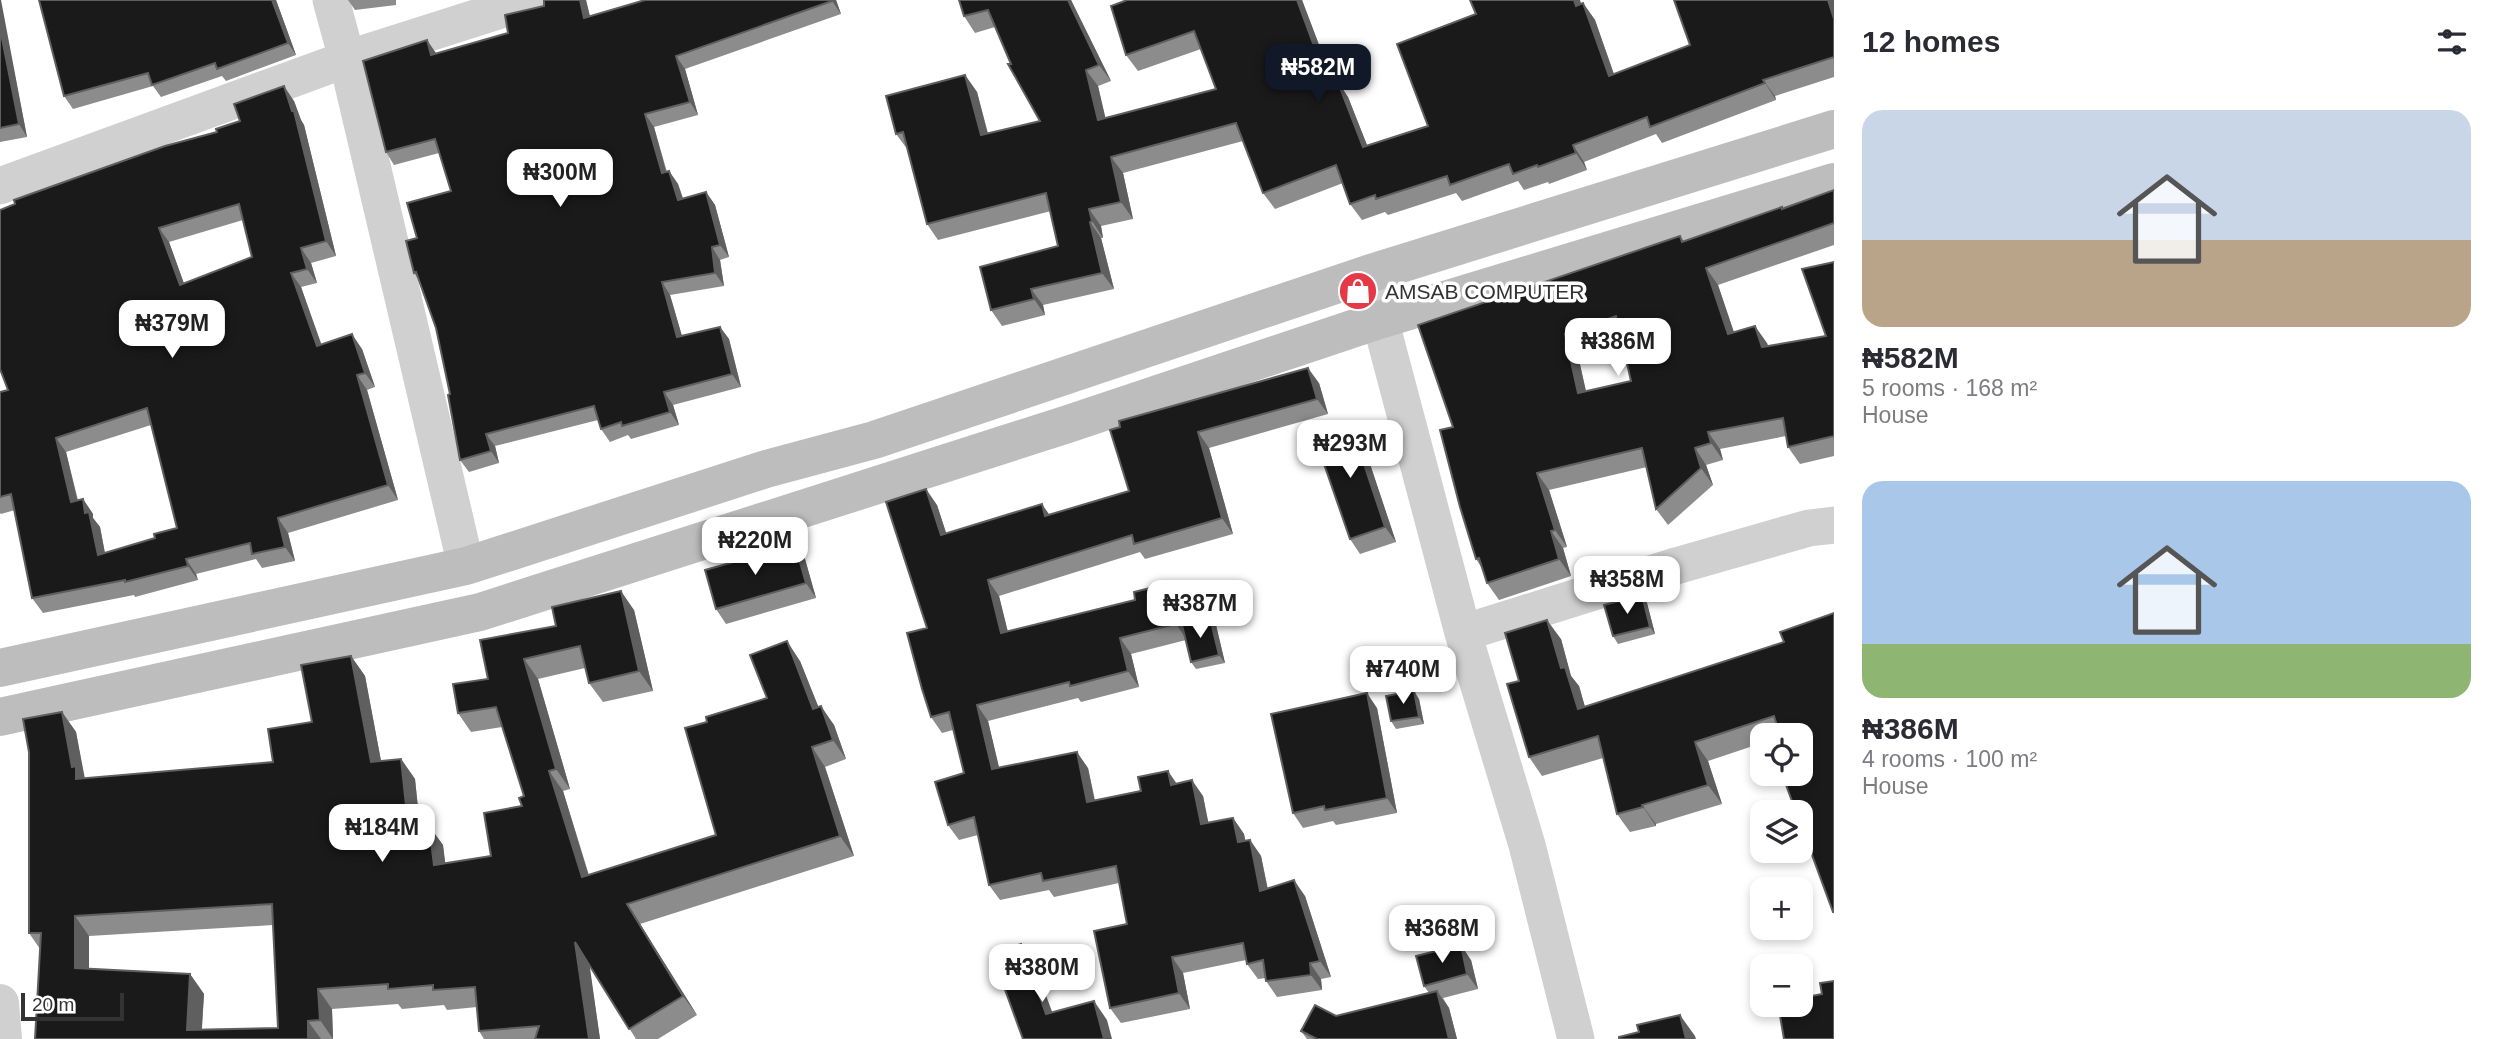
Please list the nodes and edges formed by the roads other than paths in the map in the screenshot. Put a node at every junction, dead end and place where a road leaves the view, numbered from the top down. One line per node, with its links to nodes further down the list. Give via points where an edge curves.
1 (331, 0): 3 (street)
2 (532, 0): 3 (street)
3 (347, 59): 6 (street); 10 (street)
4 (1834, 129): 7 (main road)
5 (1834, 182): 8 (main road)
6 (0, 186)
7 (1368, 274): 8 (street); 10 (main road, via 874,440 766,468)
8 (1379, 320): 11 (street); 13 (main road, via 480,612)
9 (1834, 524): 11 (street, via 1676,566)
10 (466, 566): 12 (main road)
11 (1463, 633): 16 (street, via 1527,845)
12 (0, 668)
13 (0, 717)
14 (0, 1003): 15 (street)
15 (3, 1039)
16 (1576, 1039)

